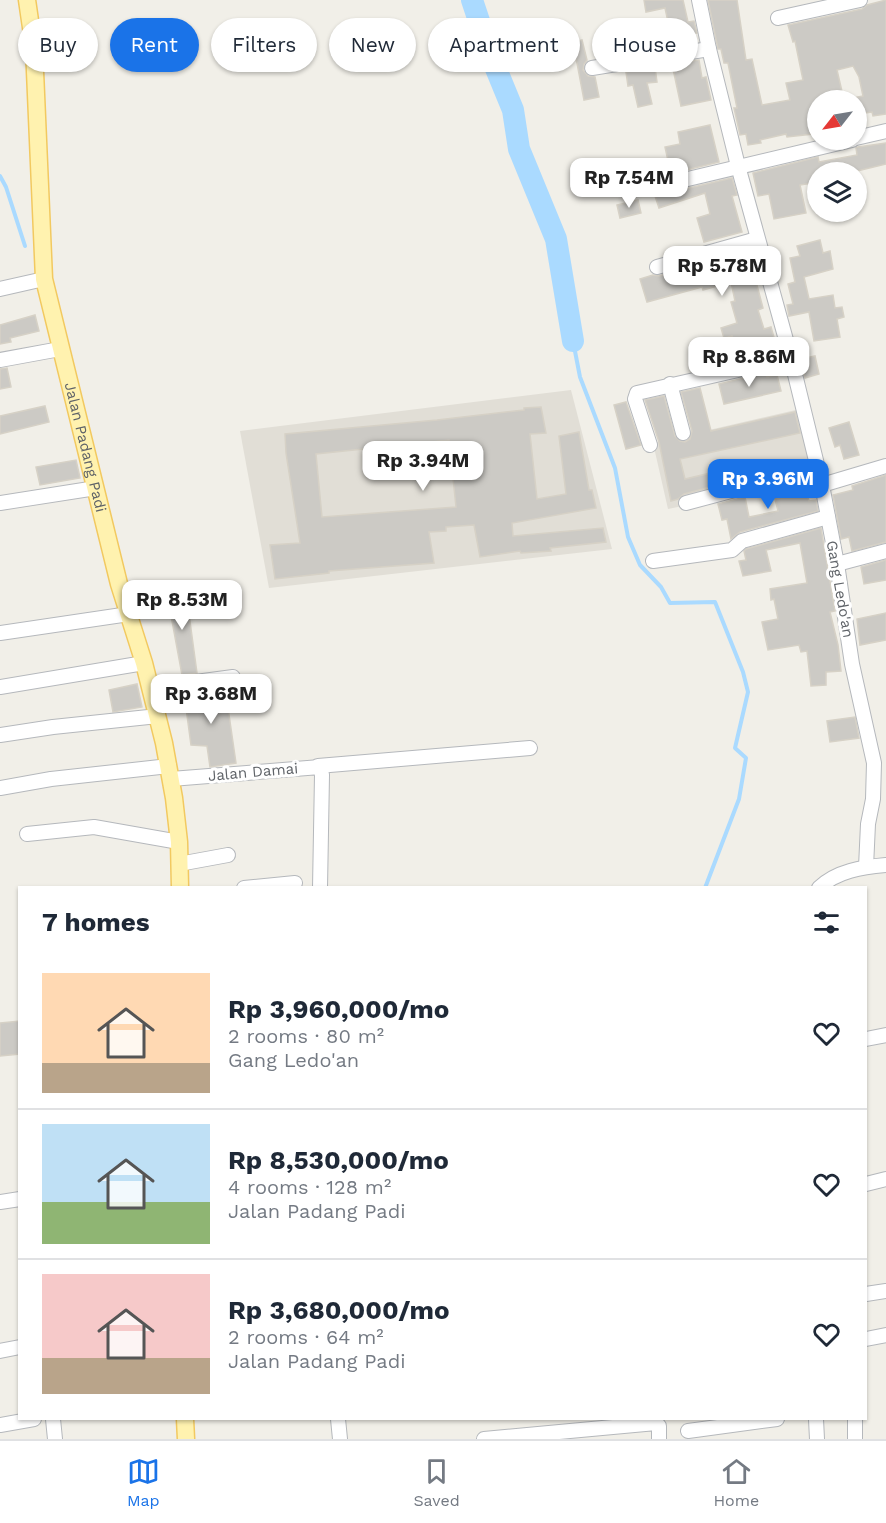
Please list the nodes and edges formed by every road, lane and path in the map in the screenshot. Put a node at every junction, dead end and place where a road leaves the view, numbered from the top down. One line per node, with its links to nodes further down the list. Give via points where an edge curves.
1 (27, 0): 14 (main road, Jalan Padang Padi, via 34,48)
2 (699, 0): 5 (street, Gang Ledo'an)
3 (860, 0): 4 (street)
4 (778, 18)
5 (709, 49): 6 (street); 10 (street, Gang Ledo'an)
6 (698, 51)
7 (886, 131): 8 (street)
8 (867, 135)
9 (808, 150): 10 (street)
10 (738, 166): 11 (street); 12 (street, Gang Ledo'an)
11 (650, 188)
12 (757, 239): 13 (street); 17 (street, Gang Ledo'an)
13 (657, 267)
14 (44, 279): 15 (street); 16 (main road, Jalan Padang Padi)
15 (0, 289)
16 (60, 349): 18 (street); 25 (main road, Jalan Padang Padi)
17 (791, 358): 19 (street); 23 (street, Gang Ledo'an)
18 (0, 360)
19 (670, 384): 20 (street); 21 (street, via 640,391 635,396)
20 (683, 433)
21 (650, 445)
22 (886, 466): 24 (street)
23 (817, 468): 24 (street, Gang Ledo'an); 27 (street)
24 (822, 484): 28 (street, Gang Ledo'an)
25 (96, 488): 26 (street); 32 (main road, Jalan Padang Padi)
26 (0, 503)
27 (686, 503)
28 (828, 517): 30 (street, via 742,541 732,550); 31 (street, Gang Ledo'an)
29 (886, 551): 31 (street)
30 (653, 561)
31 (837, 564): 49 (street, Gang Ledo'an, via 852,664 874,763)
32 (129, 614): 33 (street); 34 (main road, Jalan Padang Padi)
33 (0, 633)
34 (144, 663): 36 (street); 37 (main road, Jalan Padang Padi)
35 (233, 677): 37 (street)
36 (0, 687)
37 (150, 688): 38 (main road, Jalan Padang Padi)
38 (158, 716): 39 (street); 42 (main road, Jalan Padang Padi)
39 (0, 735)
40 (530, 748): 41 (street)
41 (318, 766): 42 (street, Jalan Damai); 53 (street, Jalan Damai, via 322,769)
42 (170, 772): 43 (street, Jalan Damai, via 51,779); 45 (main road, Jalan Padang Padi)
43 (0, 788)
44 (27, 834): 45 (street, via 94,827)
45 (179, 842): 47 (main road, Jalan Padang Padi)
46 (228, 855): 47 (street)
47 (179, 864): 51 (main road, Jalan Padang Padi)
48 (886, 864): 49 (street)
49 (866, 867): 54 (street, via 838,875)
50 (295, 883): 52 (street)
51 (180, 886)
52 (264, 886)
53 (320, 886)
54 (821, 886)
55 (886, 1035): 56 (street)
56 (867, 1039)
57 (886, 1179): 58 (street)
58 (867, 1184)
59 (18, 1199): 60 (street)
60 (0, 1202)
61 (886, 1291): 62 (street)
62 (867, 1294)
63 (886, 1335): 64 (street)
64 (867, 1339)
65 (18, 1347): 66 (street)
66 (0, 1351)
67 (28, 1420): 74 (street)
68 (53, 1420): 76 (street)
69 (185, 1420): 77 (main road)
70 (338, 1420): 78 (street)
71 (769, 1420): 75 (street)
72 (816, 1420): 81 (street)
73 (855, 1420): 82 (street)
74 (0, 1425)
75 (688, 1430)
76 (55, 1439)
77 (186, 1439)
78 (340, 1439)
79 (484, 1439): 80 (street, via 656,1423)
80 (659, 1439)
81 (817, 1439)
82 (855, 1439)

